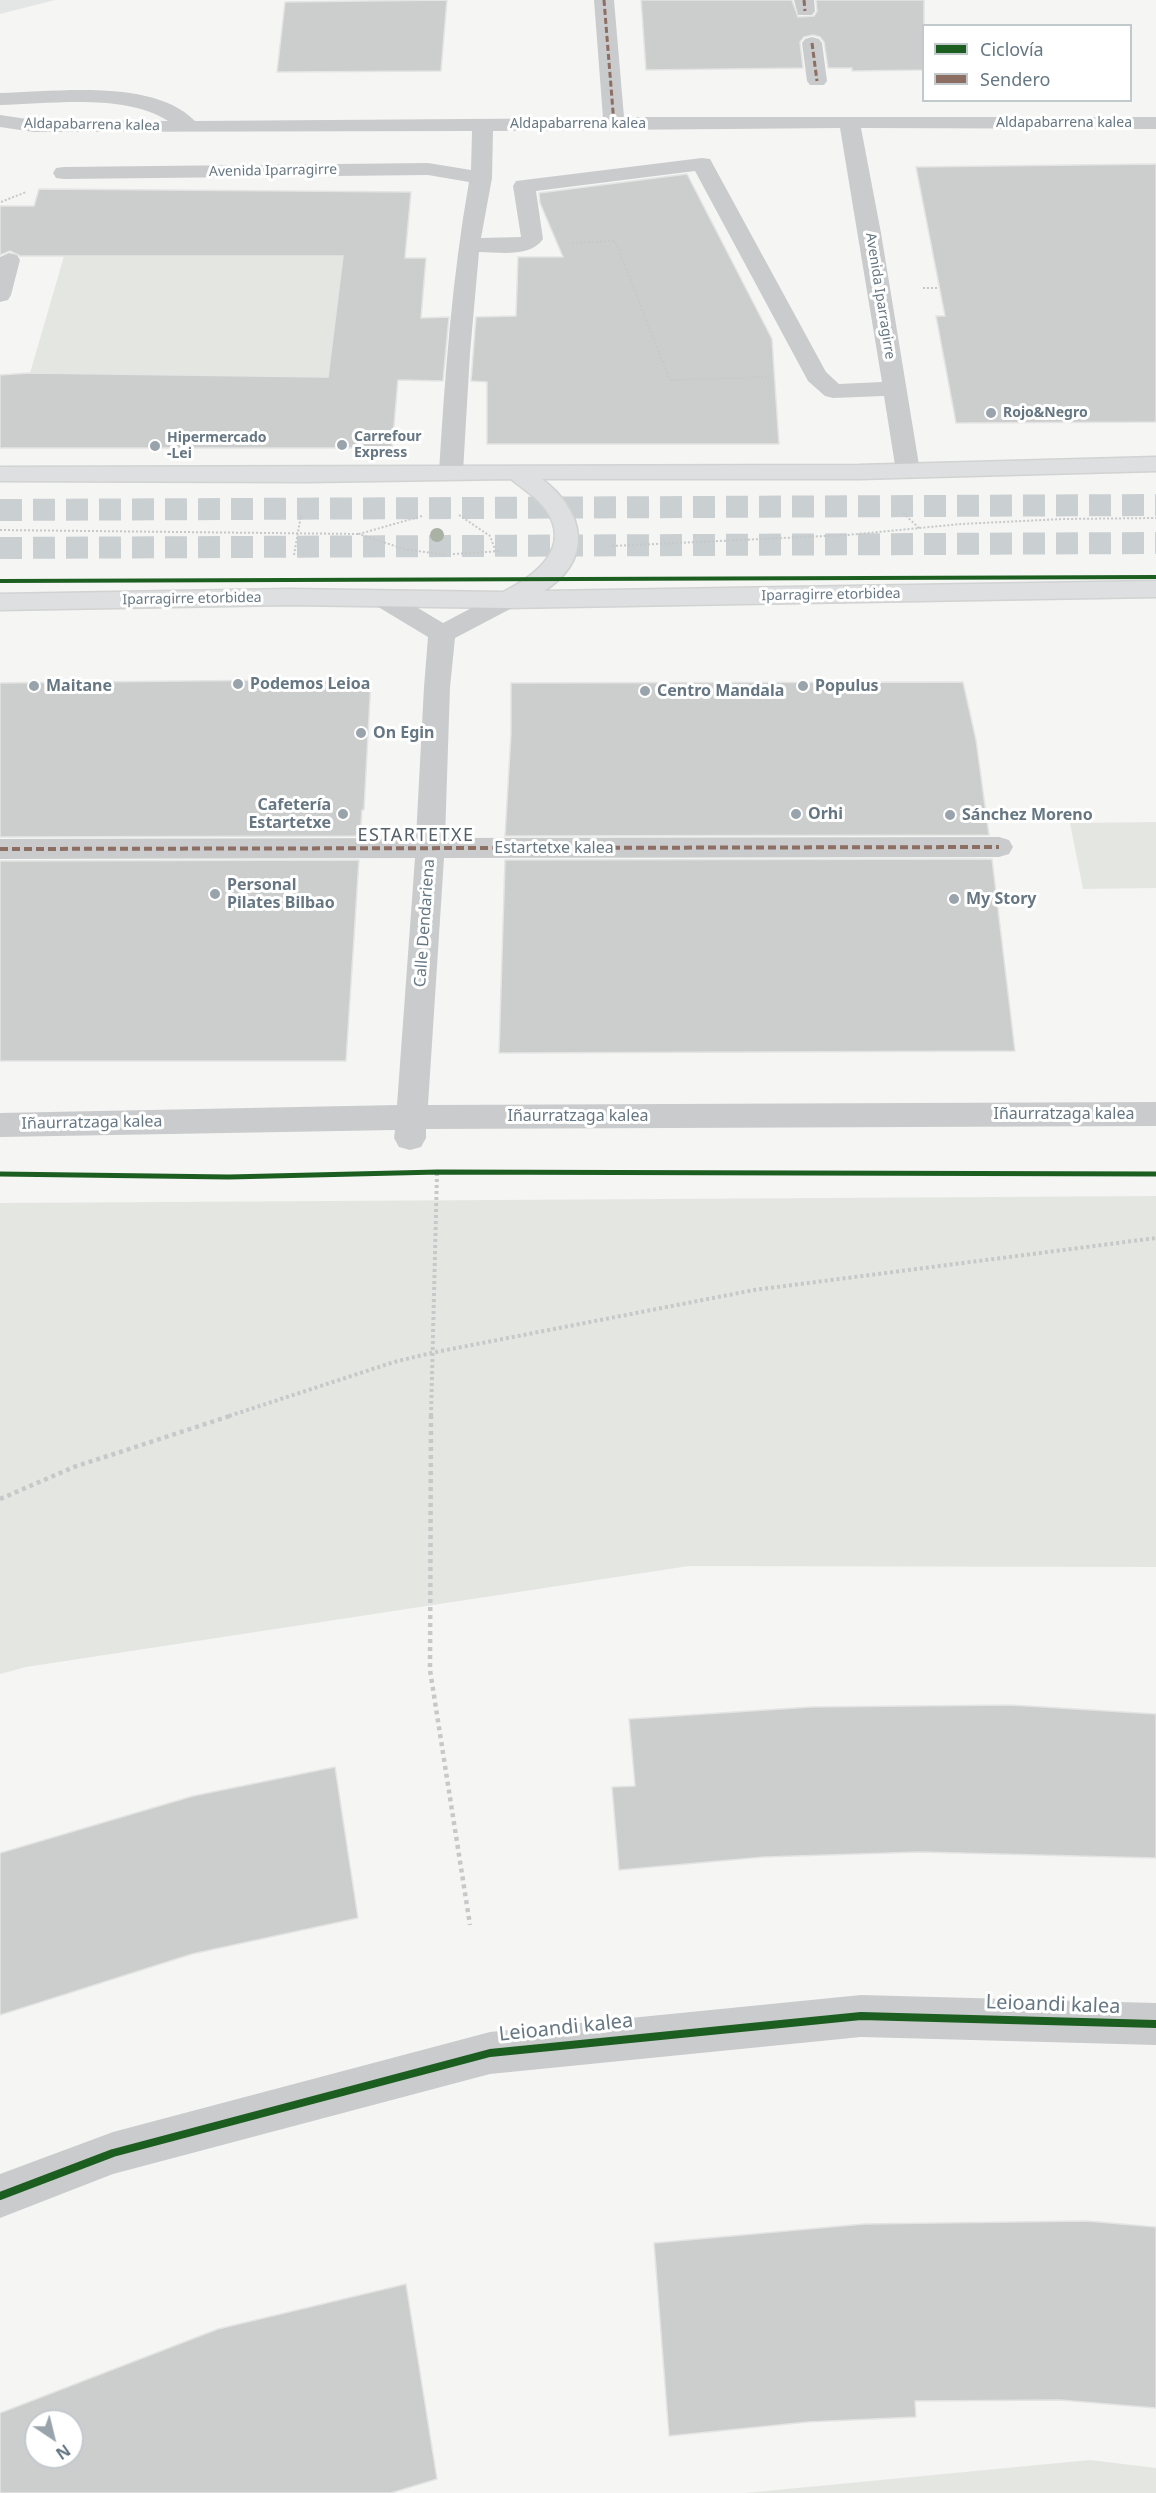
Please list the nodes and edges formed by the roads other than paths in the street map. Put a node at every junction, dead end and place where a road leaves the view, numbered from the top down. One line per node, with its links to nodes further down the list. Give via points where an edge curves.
1 (604, 0): 8 (street)
2 (812, 43): 3 (street)
3 (817, 81)
4 (0, 99): 10 (street, via 138,100 166,110)
5 (0, 121): 10 (street, Aldapabarrena kalea, via 34,126)
6 (849, 122): 7 (street, Aldapabarrena kalea); 8 (street, Aldapabarrena kalea); 16 (street, Avenida Iparragirre)
7 (1156, 123)
8 (614, 124): 9 (street, Aldapabarrena kalea)
9 (483, 125): 10 (street, Aldapabarrena kalea); 12 (street)
10 (192, 127)
11 (64, 173): 12 (street, Avenida Iparragirre, via 428,169)
12 (480, 178): 13 (street)
13 (469, 245): 16 (street, via 525,245 532,238 524,186 702,164 816,376 833,391); 19 (street)
14 (9, 260): 15 (street)
15 (0, 295)
16 (895, 390): 18 (street, Avenida Iparragirre)
17 (1156, 464): 18 (main road)
18 (908, 471): 21 (main road)
19 (451, 472): 20 (main road); 21 (main road)
20 (0, 474)
21 (520, 474): 24 (main road, via 553,501 564,518 568,536 563,555 551,573)
22 (1156, 589): 24 (main road, Iparragirre etorbidea)
23 (384, 599): 24 (main road, Iparragirre etorbidea); 25 (main road, Iparragirre etorbidea); 26 (street)
24 (507, 600): 26 (street)
25 (0, 602)
26 (442, 634): 29 (street, Calle Dendariena)
27 (999, 847): 29 (street, Estartetxe kalea)
28 (0, 849): 29 (street, Estartetxe kalea)
29 (430, 849): 32 (street, Calle Dendariena)
30 (1156, 1114): 32 (street, Iñaurratzaga kalea)
31 (0, 1125): 32 (street, Iñaurratzaga kalea)
32 (411, 1128)
33 (1156, 2024): 34 (street, Leioandi kalea, via 861,2016 490,2053 113,2153)
34 (0, 2196)

